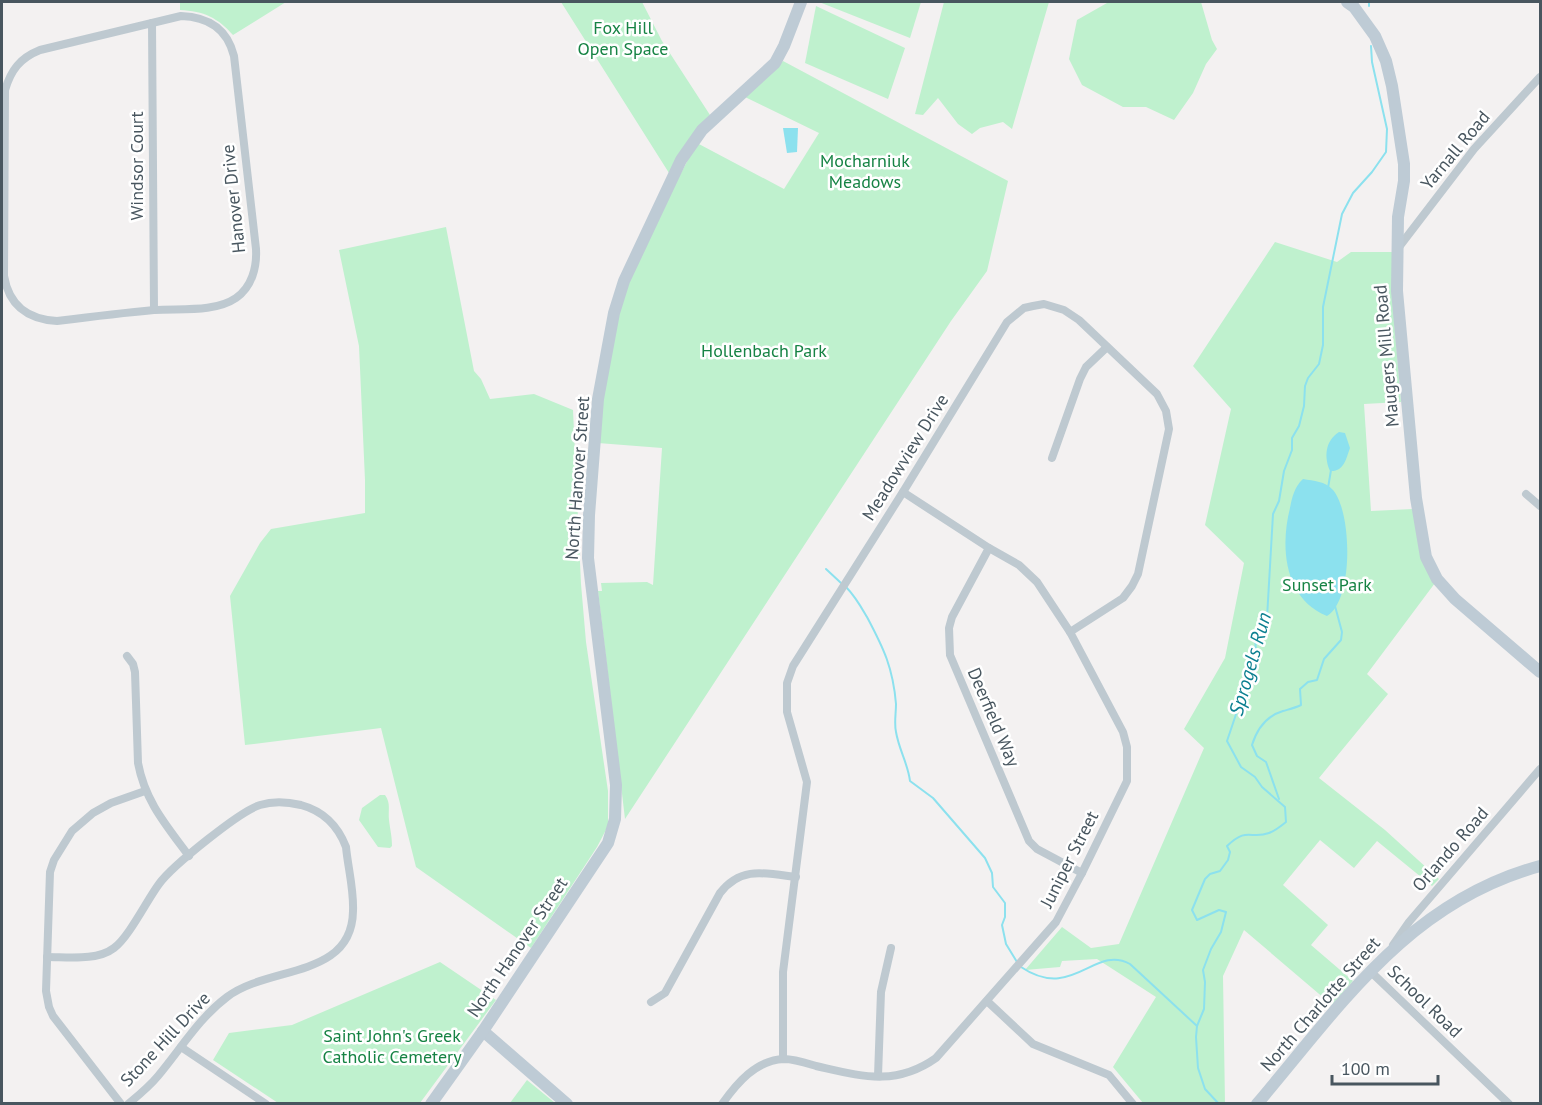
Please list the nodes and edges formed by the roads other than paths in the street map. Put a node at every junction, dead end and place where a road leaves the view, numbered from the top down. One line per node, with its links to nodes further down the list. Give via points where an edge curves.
1 (801, 2): 29 (street, North Hanover Street, via 775,63 702,130 681,160 619,295 598,399 588,558 616,785 615,819 608,843 597,861)
2 (1347, 2): 6 (street, Maugers Mill Road, via 1375,36 1392,86 1404,164)
3 (152, 23): 5 (street, Hanover Drive, via 40,50 18,63 4,90); 7 (street, Windsor Court); 7 (street, Hanover Drive, via 181,16 207,20 216,25 231,45 256,260 248,285 234,299 209,307)
4 (1540, 77): 6 (street, Yarnall Road, via 1474,149)
5 (3, 157): 7 (street, Hanover Drive, via 4,276 8,292 19,308 27,315 57,321)
6 (1398, 247): 16 (street, Maugers Mill Road, via 1400,336 1416,498 1426,557 1437,579 1455,599)
7 (154, 310)
8 (1107, 347): 9 (street, via 1086,367 1080,379); 10 (street, Meadowview Drive, via 1079,320 1053,306 1033,306 1015,314); 14 (street, Meadowview Drive, via 1157,394 1169,429 1138,574 1123,598)
9 (1052, 458)
10 (903, 492): 13 (street, Juniper Street); 22 (street, Meadowview Drive, via 793,666 787,683 787,712 807,782)
11 (1526, 494): 12 (street)
12 (1540, 506)
13 (989, 548): 14 (street, Juniper Street, via 1019,565 1037,582); 21 (street, Deerfield Way, via 952,617 950,655 1029,841)
14 (1070, 632): 21 (street, Juniper Street, via 1124,732 1127,747 1127,781)
15 (127, 656): 18 (street, via 135,672 138,763)
16 (1540, 672)
17 (1540, 769): 24 (street, Orlando Road, via 1409,922)
18 (145, 791): 19 (street); 25 (street, via 93,813 72,831 63,845 50,872)
19 (189, 856): 25 (street, Stone Hill Drive, via 159,883 114,948 92,956); 30 (street, Stone Hill Drive, via 250,809 280,802 304,806 330,820 343,839 353,909 351,928 333,955 319,964 240,988 212,1010)
20 (1540, 866): 24 (street, North Charlotte Street, via 1462,898 1417,927)
21 (1082, 873): 27 (street, Juniper Street, via 1056,922)
22 (796, 877): 28 (street, via 749,873 728,883 665,993); 31 (street, Meadowview Drive, via 783,972)
23 (891, 948): 32 (street, via 881,992)
24 (1388, 953): 26 (street, North Charlotte Street)
25 (47, 957): 33 (street, via 46,991 53,1016)
26 (1370, 971): 40 (street, North Charlotte Street); 41 (street, School Road)
27 (987, 1001): 32 (street, Juniper Street, via 936,1058 919,1070); 39 (street, via 1033,1044 1108,1075)
28 (651, 1002)
29 (483, 1031): 36 (street, North Hanover Street); 37 (street)
30 (181, 1047): 34 (street, Stone Hill Drive, via 157,1078); 35 (street)
31 (783, 1059): 32 (street, Juniper Street, via 859,1076); 38 (street, via 752,1071 736,1083)
32 (878, 1076)
33 (121, 1104)
34 (128, 1104)
35 (266, 1104)
36 (431, 1104)
37 (567, 1104)
38 (722, 1104)
39 (1133, 1104)
40 (1257, 1104)
41 (1509, 1104)

